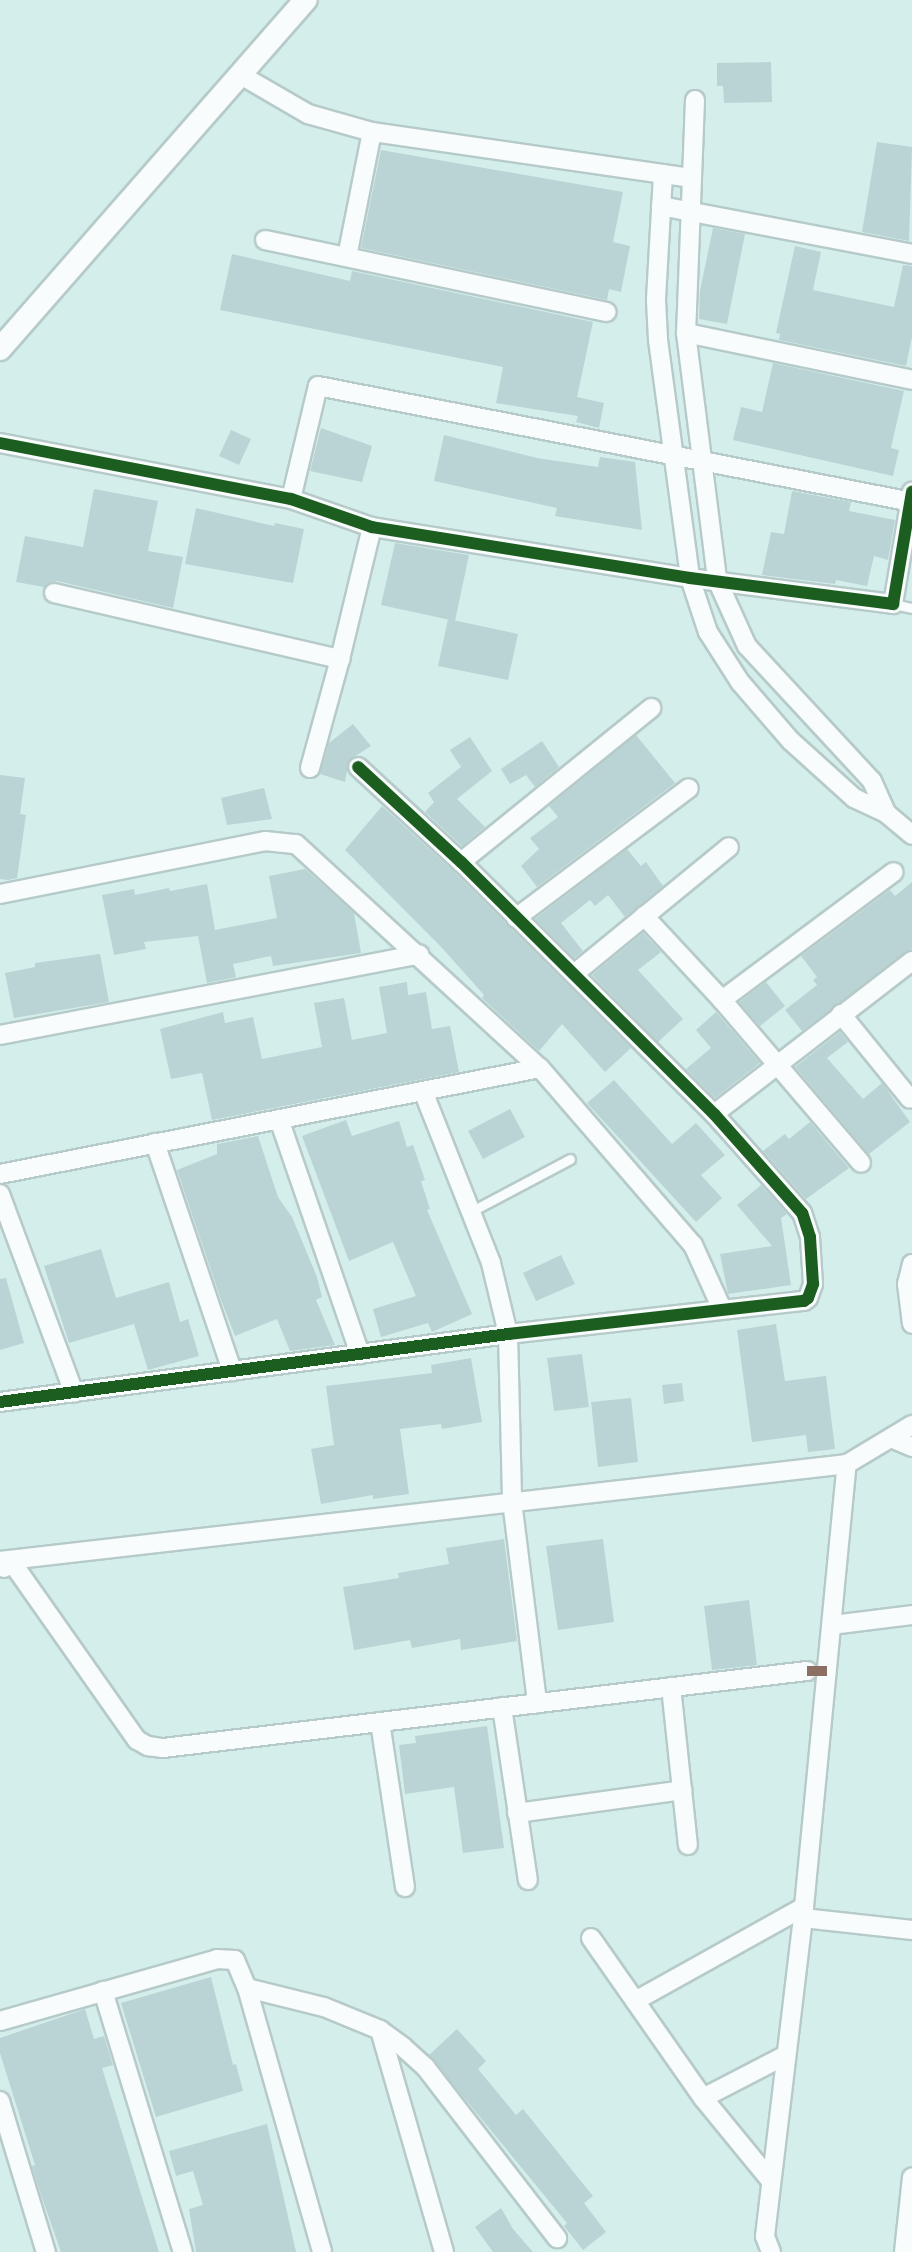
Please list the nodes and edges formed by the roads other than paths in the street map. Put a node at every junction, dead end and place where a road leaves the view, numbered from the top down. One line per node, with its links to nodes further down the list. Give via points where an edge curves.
1 (306, 0): 2 (street)
2 (239, 74): 4 (street, via 308,114); 14 (street)
3 (695, 100): 6 (street)
4 (372, 132): 5 (street); 11 (street)
5 (663, 174): 6 (street); 7 (street)
6 (692, 178): 8 (street)
7 (661, 206): 8 (street); 17 (street, via 656,300)
8 (690, 210): 10 (street); 13 (street)
9 (265, 240): 11 (street)
10 (912, 254)
11 (347, 257): 12 (street)
12 (606, 312)
13 (686, 333): 15 (street); 18 (street)
14 (0, 349)
15 (912, 380)
16 (0, 443): 19 (street)
17 (673, 457): 18 (street); 19 (street, via 318,386); 22 (street)
18 (700, 463): 20 (street); 23 (street)
19 (291, 499): 21 (street)
20 (911, 499): 25 (street)
21 (372, 527): 22 (street); 27 (street)
22 (690, 578): 23 (street); 32 (street, via 708,632 762,710 854,798)
23 (717, 580): 25 (street); 32 (street, via 747,646 872,781)
24 (54, 593): 27 (street)
25 (893, 604): 26 (lane)
26 (912, 608)
27 (340, 659): 30 (street)
28 (651, 708): 35 (street)
29 (358, 767): 35 (street)
30 (310, 768)
31 (689, 788): 39 (street)
32 (886, 813): 33 (street)
33 (912, 835)
34 (729, 847): 38 (street)
35 (461, 862): 39 (street)
36 (894, 872): 43 (street)
37 (0, 894): 40 (street, via 279,841 307,851)
38 (644, 916): 42 (street); 43 (street)
39 (516, 918): 42 (street)
40 (419, 954): 45 (street); 47 (street)
41 (912, 961): 44 (street)
42 (574, 974): 50 (street)
43 (722, 1000): 46 (street)
44 (841, 1014): 46 (street); 49 (street)
45 (0, 1035)
46 (777, 1064): 50 (street); 54 (street)
47 (540, 1068): 48 (street); 59 (street, via 693,1245)
48 (423, 1091): 51 (street); 57 (street)
49 (910, 1099)
50 (714, 1114): 59 (street, via 802,1213 810,1237 813,1284 804,1301)
51 (279, 1119): 52 (street); 62 (street)
52 (155, 1143): 55 (street); 63 (street)
53 (570, 1159): 57 (lane)
54 (861, 1163)
55 (0, 1174)
56 (0, 1194): 64 (street)
57 (470, 1212): 61 (street, via 491,1263)
58 (912, 1264): 60 (street, via 907,1284)
59 (722, 1309): 61 (street)
60 (912, 1324)
61 (508, 1334): 62 (street); 70 (street)
62 (360, 1354): 63 (street)
63 (232, 1371): 64 (street)
64 (74, 1393): 65 (street)
65 (0, 1402)
66 (912, 1425): 67 (street)
67 (891, 1438): 68 (street); 69 (street)
68 (912, 1447)
69 (847, 1464): 70 (street); 73 (street)
70 (512, 1501): 71 (street); 76 (street)
71 (4, 1565): 78 (street, via 137,1740 148,1746)
72 (912, 1615): 73 (street)
73 (832, 1625): 84 (street)
74 (807, 1671): 75 (street)
75 (671, 1687): 76 (street); 79 (street)
76 (537, 1703): 77 (street)
77 (502, 1707): 78 (street); 80 (street)
78 (380, 1722): 83 (street)
79 (682, 1790): 80 (street); 81 (street)
80 (517, 1813): 82 (street)
81 (688, 1845)
82 (528, 1880)
83 (405, 1887)
84 (803, 1913): 85 (street); 89 (street); 92 (street)
85 (912, 1930)
86 (591, 1938): 89 (street)
87 (247, 1988): 88 (street, via 235,1960 228,1958); 91 (street, via 324,2007); 101 (street)
88 (103, 1991): 90 (street); 100 (street)
89 (635, 2001): 93 (street)
90 (0, 2021)
91 (380, 2030): 98 (street, via 426,2068); 102 (street)
92 (786, 2055): 93 (street); 97 (street)
93 (703, 2098): 97 (street)
94 (0, 2101): 95 (street)
95 (7, 2147): 99 (street)
96 (912, 2177): 104 (street)
97 (771, 2181): 103 (street, via 765,2236)
98 (557, 2238)
99 (46, 2252)
100 (183, 2252)
101 (322, 2252)
102 (444, 2252)
103 (771, 2252)
104 (904, 2252)

